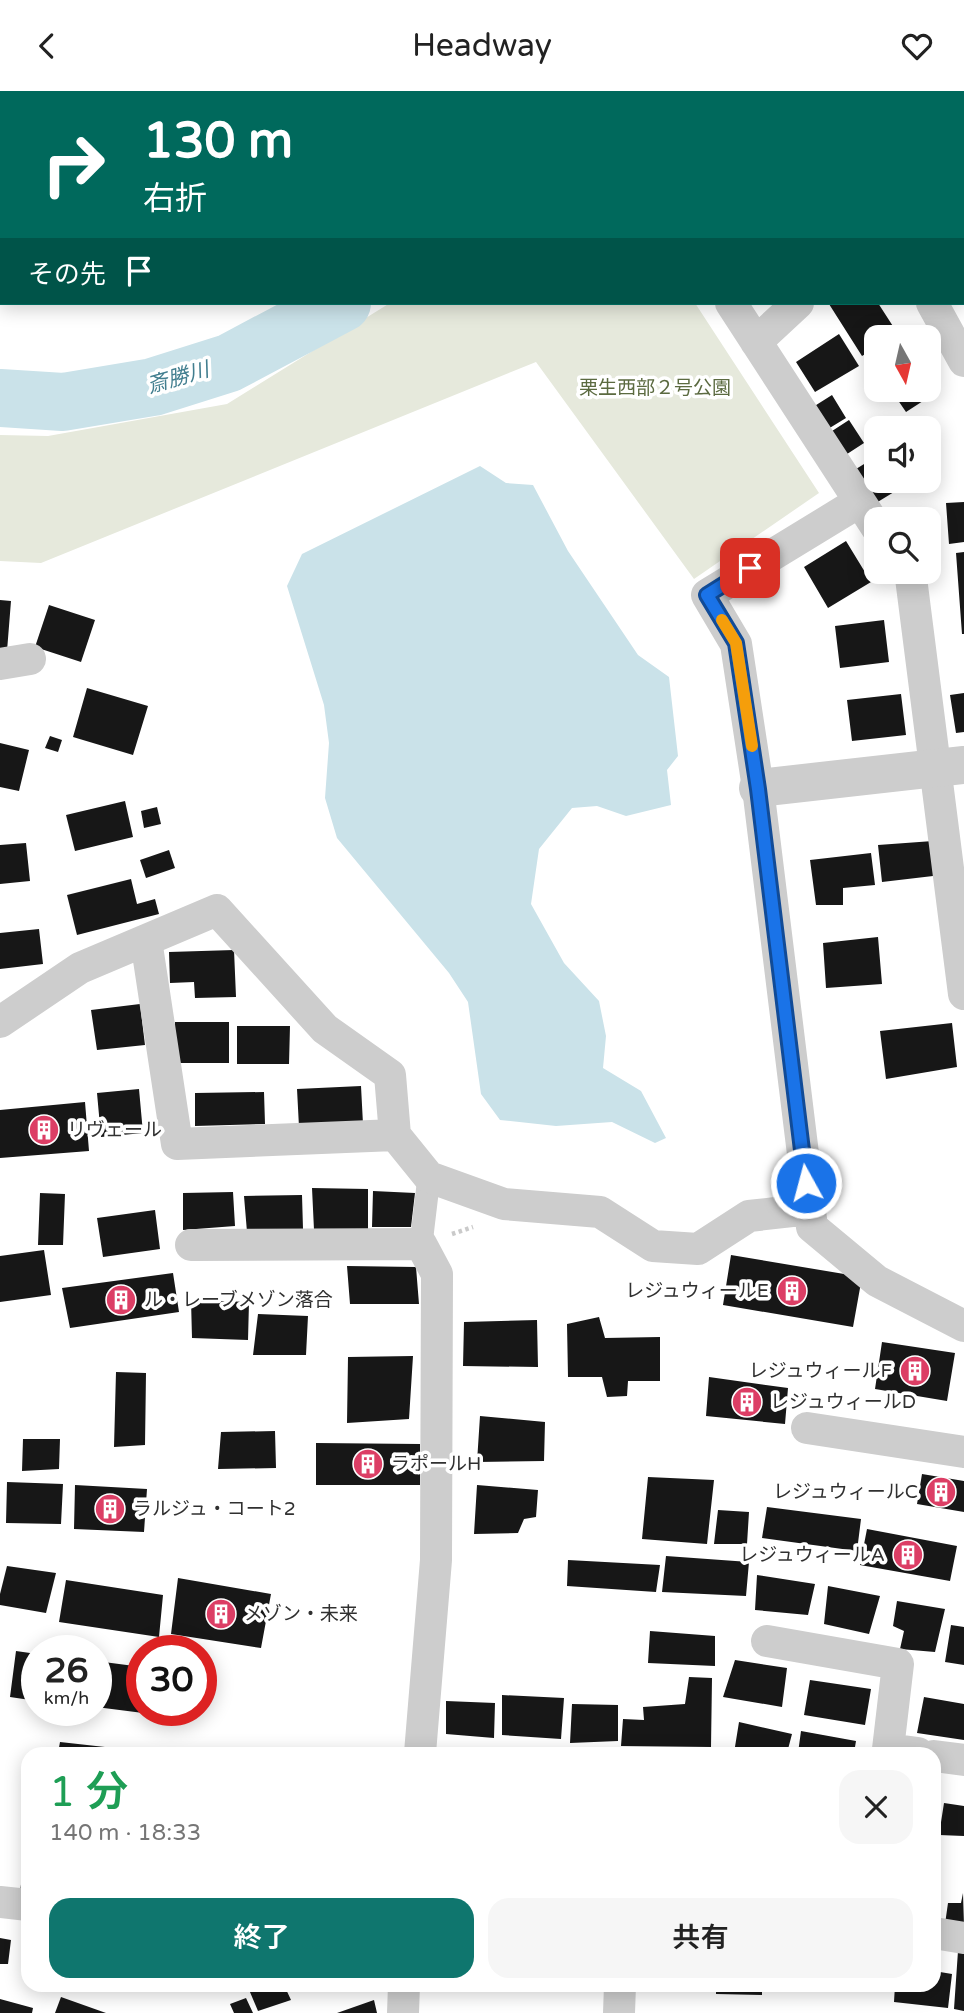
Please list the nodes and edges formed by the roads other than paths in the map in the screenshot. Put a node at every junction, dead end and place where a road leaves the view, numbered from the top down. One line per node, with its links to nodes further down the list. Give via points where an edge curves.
1 (732, 305): 4 (street)
2 (796, 305): 4 (street)
3 (933, 305): 5 (street)
4 (756, 342): 6 (street)
5 (964, 361)
6 (859, 502): 7 (street); 10 (street, via 707,595 736,643)
7 (864, 509)
8 (912, 584): 9 (street)
9 (950, 767): 10 (street); 12 (street)
10 (758, 789): 16 (street)
11 (146, 940): 13 (street, via 80,968); 14 (street, via 217,910 325,1030 390,1075); 14 (street, via 177,1144)
12 (964, 994)
13 (0, 1023)
14 (395, 1135): 15 (street)
15 (429, 1177): 16 (street, via 504,1204 600,1212 653,1246 698,1248 749,1216); 17 (street)
16 (810, 1209): 19 (street, via 812,1227 877,1280)
17 (421, 1244): 18 (street); 23 (street, via 437,1274 437,1301 436,1560)
18 (191, 1245)
19 (962, 1316)
20 (807, 1428): 21 (street)
21 (964, 1453)
22 (767, 1641): 24 (street, via 898,1664)
23 (420, 1747)
24 (888, 1747)
25 (941, 1757): 26 (street)
26 (964, 1760)
27 (0, 1902): 28 (street)
28 (21, 1904)
29 (941, 1934): 30 (street)
30 (964, 1938)
31 (404, 1992): 33 (street)
32 (620, 1992): 34 (street)
33 (403, 2013)
34 (619, 2013)

